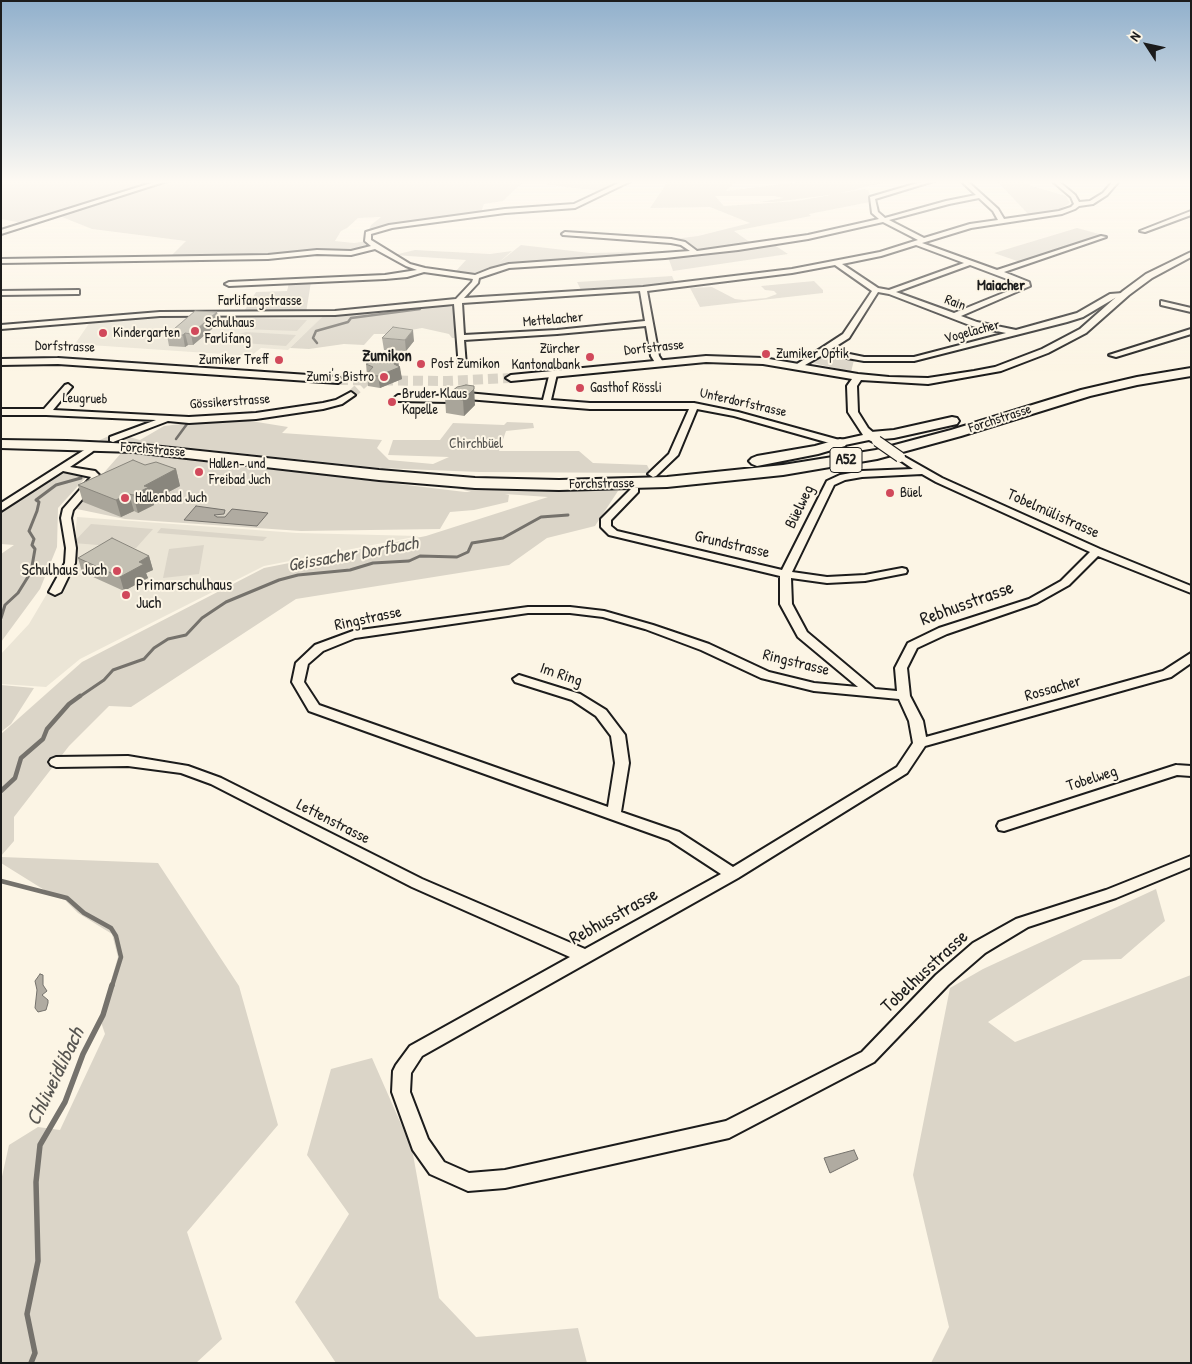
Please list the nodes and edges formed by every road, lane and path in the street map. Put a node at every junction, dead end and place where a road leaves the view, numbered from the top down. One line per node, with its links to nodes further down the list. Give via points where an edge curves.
1 (372, 244): 7 (street)
2 (682, 244): 8 (street)
3 (761, 244): 8 (street)
4 (915, 244): 12 (street, Farlifangstrasse)
5 (925, 244): 11 (street)
6 (1083, 244): 14 (street)
7 (376, 247): 10 (street, via 351,252 268,257); 13 (street)
8 (696, 253): 15 (street, via 509,266)
9 (1191, 254): 22 (street, Dorfstrasse, via 1149,276)
10 (1, 261)
11 (970, 263): 14 (street); 20 (street)
12 (838, 264): 17 (street, Farlifangstrasse); 18 (street)
13 (424, 270): 15 (street); 16 (street, via 385,277)
14 (998, 272): 26 (street, via 1022,280 1026,286)
15 (476, 277): 23 (street, via 476,282)
16 (229, 284)
17 (643, 289): 23 (street, Farlifangstrasse); 27 (street)
18 (876, 290): 20 (street, Rain); 32 (street, via 846,336)
19 (76, 292): 21 (street)
20 (890, 292): 26 (street, Rain)
21 (1, 293)
22 (1123, 295): 29 (street, Vogelacher, via 1114,296 1080,314); 40 (street, Dorfstrasse, via 1083,331 1045,351 998,369 928,381)
23 (458, 301): 28 (street, Farlifangstrasse, via 335,313 166,314); 31 (street)
24 (1164, 303): 25 (street)
25 (1191, 310)
26 (954, 316): 29 (street, Rain, via 1002,330)
27 (648, 323): 31 (street, Mettelacher); 35 (street)
28 (1, 327)
29 (1026, 331): 32 (street, Vogelacher, via 914,359 872,360)
30 (1191, 331): 33 (street)
31 (460, 338): 36 (street)
32 (821, 351): 37 (street)
33 (1113, 355)
34 (1, 362): 42 (street, Dorfstrasse, via 58,361)
35 (659, 362): 37 (street, Dorfstrasse, via 727,359); 39 (street, Dorfstrasse)
36 (462, 366)
37 (800, 366): 40 (street, Dorfstrasse)
38 (1191, 370): 46 (highway, Forchstrasse / A52); 47 (highway, Forchstrasse / A52, via 1110,384)
39 (552, 374): 41 (street, Dorfstrasse); 48 (street)
40 (858, 377): 54 (street, via 852,386 852,412 860,426)
41 (511, 378)
42 (338, 380)
43 (68, 387): 51 (street)
44 (352, 395): 52 (street, Gössikerstrasse, via 323,406 256,416)
45 (398, 398): 48 (street, Unterdorfstrasse, via 467,396)
46 (1062, 399): 58 (highway); 62 (highway, Forchstrasse / A52, via 937,438 853,458 751,475)
47 (1040, 402): 54 (highway); 62 (highway, Forchstrasse / A52, via 939,434 849,456)
48 (546, 403): 49 (street, Unterdorfstrasse)
49 (694, 406): 56 (street, Unterdorfstrasse, via 736,414); 61 (street, via 673,455)
50 (1, 412): 51 (street, Leugrueb)
51 (46, 412): 52 (street, Leugrueb)
52 (167, 418): 53 (street, Gössikerstrasse)
53 (112, 439)
54 (874, 439): 56 (street, Unterdorfstrasse); 58 (street, bridge)
55 (1, 443): 62 (highway, Forchstrasse / A52, via 148,449 445,481)
56 (840, 443): 62 (highway, via 812,451)
57 (89, 450): 59 (street)
58 (902, 458): 60 (street, Tobelmülistrasse); 62 (highway, via 822,473 755,480)
59 (61, 468): 63 (street); 68 (street, via 92,473 96,477 68,509 70,563)
60 (924, 472): 64 (street, Tobelmülistrasse); 66 (street, Büelweg, via 862,474 842,477 830,483)
61 (653, 474)
62 (624, 485): 66 (street, Grundstrasse, via 606,519 606,527 613,533)
63 (1, 508)
64 (1096, 551): 67 (street, Tobelmülistrasse); 72 (street, Rebhusstrasse, via 1065,583 1033,601 943,631 912,646 901,668)
65 (902, 571): 66 (street, Grundstrasse, via 866,578 826,580)
66 (785, 574): 71 (street, Büelweg, via 786,604 802,634)
67 (1191, 590)
68 (55, 592)
69 (1191, 657): 73 (street, Rossacher, via 1167,674)
70 (519, 680): 76 (street, Im Ring, via 576,697 601,713 618,735 622,763)
71 (871, 692): 72 (street, Ringstrasse); 76 (street, Ringstrasse, via 814,687 765,675 705,647 649,627 604,614 570,610 528,610 353,635 319,648 302,663 298,682 314,708)
72 (904, 696): 73 (street, Rebhusstrasse, via 916,721)
73 (920, 743): 79 (street, Rebhusstrasse, via 902,770)
74 (56, 762): 80 (street, Lettenstrasse, via 128,761 183,769 216,781 418,883)
75 (1191, 771): 77 (street, Tobelweg, via 1176,770)
76 (614, 813): 79 (street, Ringstrasse, via 674,836)
77 (1004, 826)
78 (1191, 861): 81 (street, Tobelhusstrasse, via 1111,894 1022,923 979,948 942,980 868,1057)
79 (733, 874): 80 (street, Rebhusstrasse)
80 (585, 956): 81 (street, Rebhusstrasse, via 416,1051 402,1071 401,1092 420,1144 437,1168 468,1182 505,1179)
81 (729, 1129)

